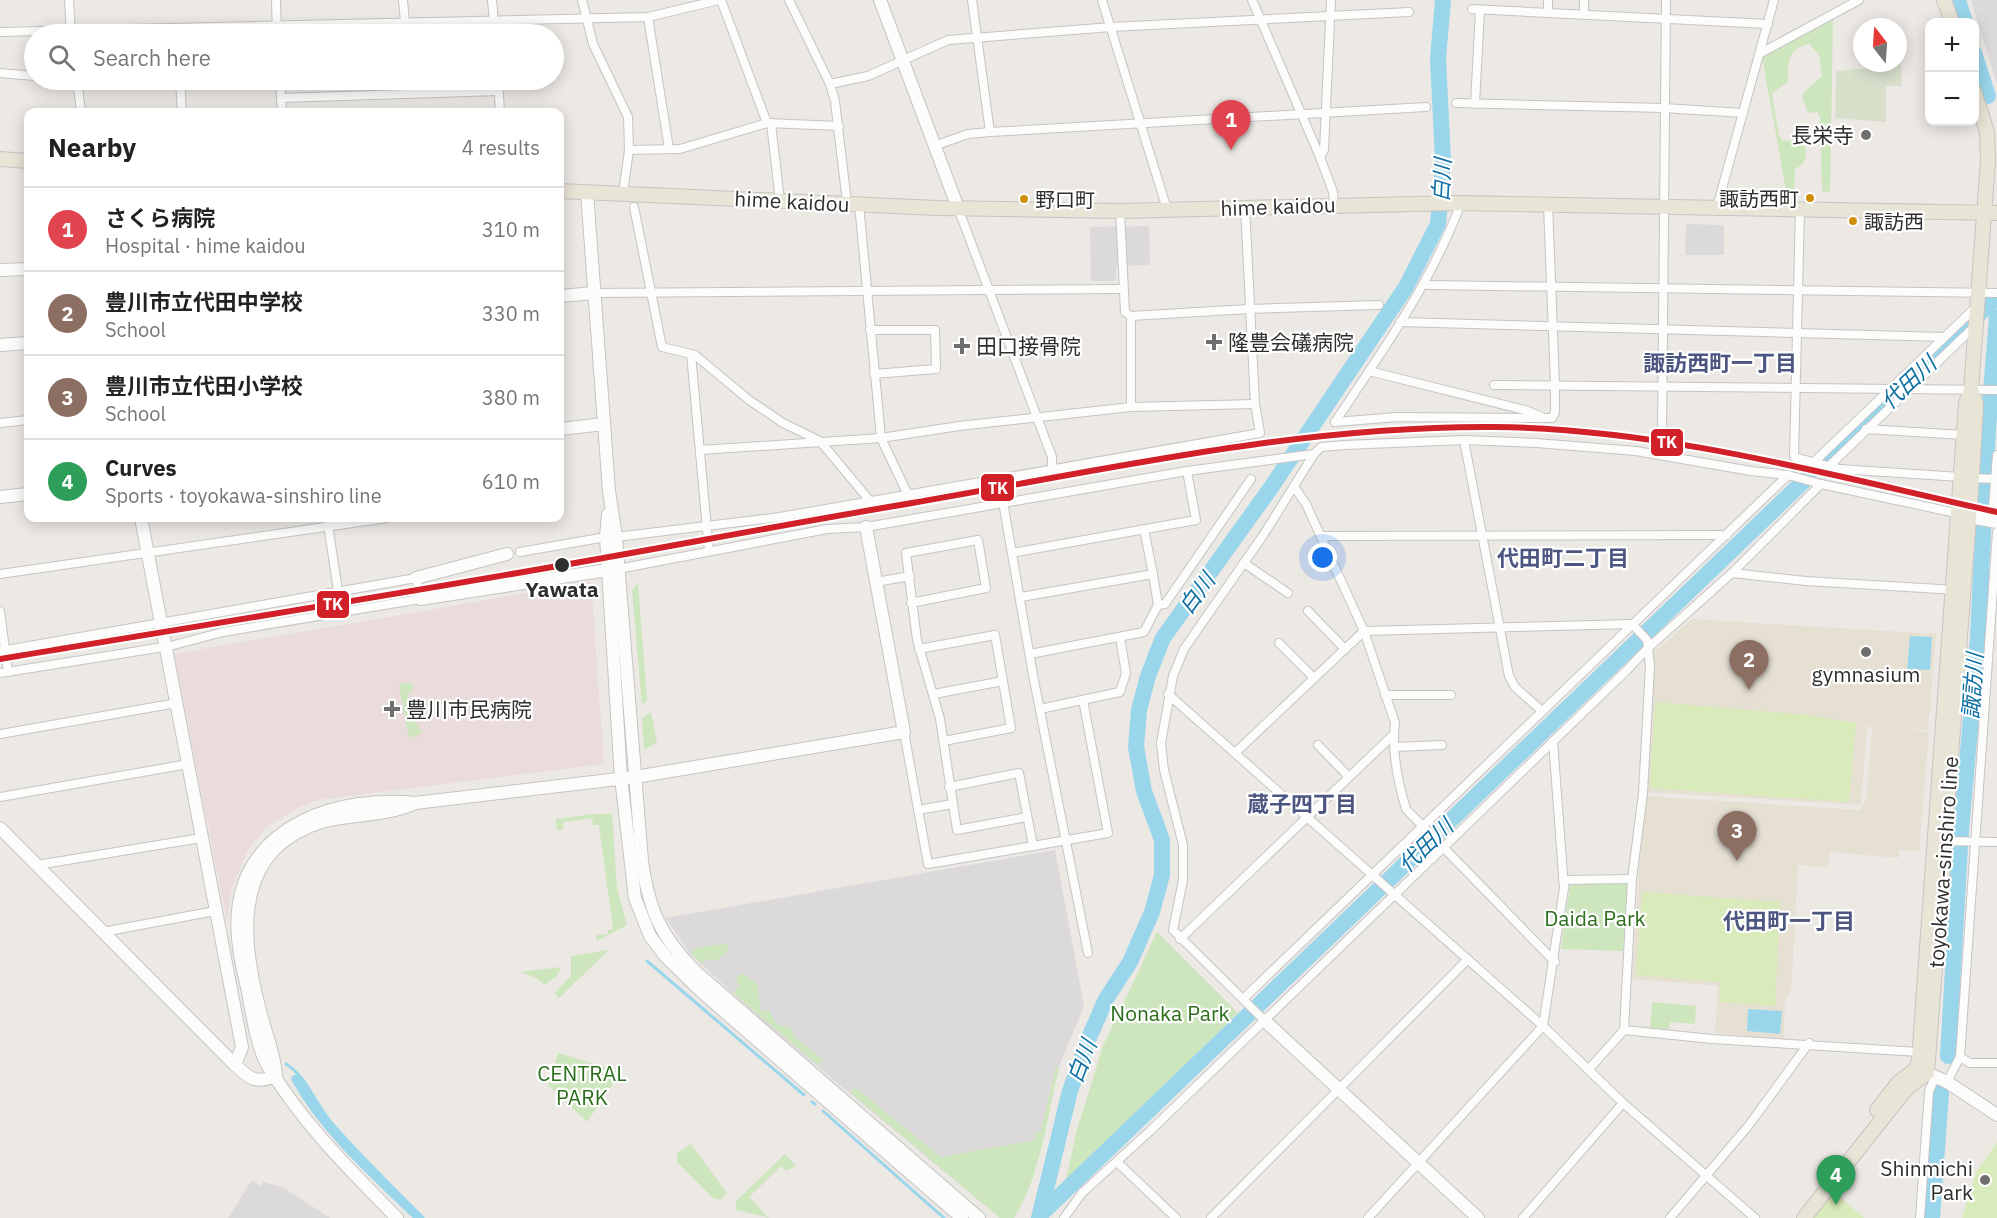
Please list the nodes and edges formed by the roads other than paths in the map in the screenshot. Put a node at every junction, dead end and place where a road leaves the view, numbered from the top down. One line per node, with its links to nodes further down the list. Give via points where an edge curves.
1 (69, 0): 30 (street)
2 (276, 0): 31 (street)
3 (403, 0): 29 (street)
4 (492, 0): 27 (street)
5 (582, 0): 22 (street)
6 (720, 0): 23 (street); 62 (street)
7 (789, 0): 43 (street)
8 (880, 0): 40 (street)
9 (972, 0): 38 (street)
10 (1101, 0): 35 (street)
11 (1252, 0): 28 (street)
12 (1331, 0): 24 (street)
13 (1548, 0): 20 (street)
14 (1584, 0): 21 (street)
15 (1666, 0): 25 (street)
16 (1774, 0): 34 (street)
17 (1859, 0): 39 (street)
18 (1944, 0): 26 (main road)
19 (1409, 12): 24 (street)
20 (1548, 12): 21 (street); 50 (street, via 1476,9)
21 (1584, 14): 25 (street)
22 (586, 17): 23 (street); 27 (street); 67 (street, via 593,44 628,117)
23 (648, 17): 66 (street)
24 (1331, 17): 28 (street); 58 (street)
25 (1666, 17): 34 (street); 57 (street)
26 (1951, 18)
27 (494, 20): 29 (street); 33 (street)
28 (1261, 20): 35 (street); 59 (street)
29 (405, 22): 32 (street)
30 (70, 24)
31 (277, 24)
32 (373, 24)
33 (494, 24)
34 (1768, 24): 39 (street)
35 (1111, 27): 38 (street); 61 (street)
36 (0, 32): 37 (street)
37 (24, 32)
38 (977, 37): 40 (street, via 948,40); 64 (street)
39 (1759, 54): 60 (street)
40 (904, 61): 43 (street, via 868,76); 65 (street)
41 (0, 73): 42 (street)
42 (24, 75)
43 (830, 84): 63 (street)
44 (78, 90): 53 (street)
45 (181, 90): 54 (street)
46 (281, 90): 48 (street)
47 (498, 91): 48 (street); 56 (street)
48 (281, 98): 55 (street)
49 (1456, 103): 50 (street)
50 (1475, 104): 57 (street)
51 (1426, 107): 58 (street)
52 (1979, 107): 87 (main road, toyokawa-sinshiro line, via 1987,132)
53 (80, 108)
54 (182, 108)
55 (282, 108)
56 (500, 108)
57 (1664, 108): 60 (street); 79 (street)
58 (1325, 111): 59 (street); 68 (street, via 1324,150)
59 (1301, 113): 61 (street); 68 (street)
60 (1743, 113): 82 (street)
61 (1140, 122): 64 (street); 85 (street)
62 (769, 123): 63 (street); 66 (street); 74 (street)
63 (839, 126): 75 (street)
64 (990, 132): 65 (street, via 968,134)
65 (934, 146): 83 (street)
66 (669, 149): 67 (street)
67 (629, 150): 73 (street)
68 (1320, 158): 77 (street)
69 (0, 159): 70 (main road)
70 (24, 161)
71 (564, 192): 72 (main road, hime kaidou)
72 (587, 192): 73 (main road, hime kaidou); 97 (street)
73 (623, 193): 74 (main road, hime kaidou)
74 (780, 201): 75 (main road, hime kaidou)
75 (853, 203): 83 (main road, hime kaidou); 95 (street)
76 (1458, 203): 77 (main road, hime kaidou); 78 (main road, hime kaidou); 104 (street, via 1437,261)
77 (1334, 205): 81 (main road, hime kaidou)
78 (1548, 205): 79 (main road, hime kaidou); 91 (street)
79 (1664, 206): 82 (main road, hime kaidou); 92 (street)
80 (634, 207): 98 (street)
81 (1245, 207): 85 (main road, hime kaidou); 102 (street)
82 (1717, 207): 84 (main road, hime kaidou)
83 (958, 208): 86 (main road, hime kaidou); 93 (street)
84 (1800, 208): 87 (main road, hime kaidou); 96 (street)
85 (1167, 209): 86 (main road, hime kaidou)
86 (1120, 211): 94 (street)
87 (1991, 213): 100 (main road, toyokawa-sinshiro line)
88 (24, 268): 89 (street)
89 (0, 270)
90 (1428, 285): 91 (street)
91 (1551, 287): 92 (street); 106 (street)
92 (1665, 287): 96 (street); 107 (street)
93 (988, 289): 94 (street); 95 (street); 126 (street)
94 (1123, 289): 103 (street, via 1125,312)
95 (866, 290): 98 (street); 108 (street)
96 (1799, 290): 100 (street); 109 (street)
97 (594, 293): 98 (street); 99 (street); 130 (street)
98 (651, 294): 113 (street, via 662,347)
99 (564, 296)
100 (1986, 296): 105 (main road, toyokawa-sinshiro line); 110 (street)
101 (1378, 305): 102 (street)
102 (1249, 309): 103 (street); 124 (street)
103 (1131, 316): 125 (street)
104 (1400, 322): 106 (street); 114 (street)
105 (1976, 325): 121 (street); 122 (main road, toyokawa-sinshiro line)
106 (1552, 327): 107 (street); 116 (street)
107 (1665, 329): 109 (street); 118 (street)
108 (870, 330): 115 (street); 115 (street, via 935,330 936,369)
109 (1798, 333): 110 (street); 119 (street)
110 (1944, 337): 120 (street)
111 (24, 343): 112 (street)
112 (0, 345)
113 (691, 354): 137 (street, via 783,423); 138 (street)
114 (1369, 372): 127 (street); 127 (street, via 1335,422 1397,417)
115 (874, 374): 135 (street)
116 (1555, 384): 117 (street); 118 (street); 127 (street, via 1554,412 1551,418)
117 (1494, 385)
118 (1664, 385): 119 (street); 133 (street)
119 (1795, 388): 120 (street); 141 (street, via 1794,457)
120 (1891, 389): 121 (street); 141 (street)
121 (1906, 390): 122 (street); 132 (street)
122 (1978, 390): 123 (street); 134 (main road, toyokawa-sinshiro line, via 1966,403); 145 (main road, toyokawa-sinshiro line)
123 (1997, 390)
124 (1255, 404): 125 (street); 142 (street, via 1260,433)
125 (1131, 407): 126 (street)
126 (1036, 417): 135 (street); 142 (street, via 1052,457)
127 (1544, 418)
128 (24, 420): 129 (street)
129 (0, 423)
130 (604, 424): 131 (street); 166 (street)
131 (564, 429)
132 (1866, 429): 134 (street); 141 (street)
133 (1662, 435)
134 (1963, 435): 145 (main road, toyokawa-sinshiro line)
135 (881, 438): 137 (street); 151 (street)
136 (1464, 440): 139 (street, via 1321,447); 144 (street, via 1636,451); 163 (street)
137 (820, 441): 138 (street); 153 (street)
138 (700, 450): 161 (street)
139 (1311, 454): 143 (street); 149 (street)
140 (1997, 455): 147 (street)
141 (1821, 464): 145 (street)
142 (1052, 469): 151 (street)
143 (1187, 471): 154 (street); 162 (street, via 1196,520)
144 (1788, 475): 148 (street); 164 (street)
145 (1970, 478): 147 (street); 156 (main road, toyokawa-sinshiro line)
146 (1251, 479): 185 (street, via 1165,604)
147 (1996, 479): 155 (street)
148 (1821, 484): 156 (street); 173 (street)
149 (1294, 488): 165 (street); 171 (street)
150 (24, 494): 152 (street)
151 (908, 495): 153 (street)
152 (0, 497)
153 (870, 501): 161 (street)
154 (1003, 502): 160 (street); 170 (street)
155 (1993, 508)
156 (1967, 516): 159 (street); 179 (main road, toyokawa-sinshiro line)
157 (142, 522): 167 (street)
158 (328, 522): 167 (street); 180 (street)
159 (1995, 525): 235 (street)
160 (866, 527): 168 (street, via 827,529); 178 (street)
161 (706, 528): 166 (street); 168 (street)
162 (1144, 529): 170 (street); 175 (street)
163 (1483, 535): 164 (street); 165 (street); 190 (street)
164 (1727, 535): 189 (street)
165 (1321, 536): 191 (street)
166 (611, 537): 169 (street); 172 (street)
167 (148, 551): 174 (street); 188 (street)
168 (708, 551): 172 (street)
169 (514, 553): 177 (street)
170 (1012, 553): 182 (street)
171 (1244, 563): 181 (street); 204 (street, via 1184,649)
172 (613, 569): 183 (street); 221 (street); 223 (street)
173 (1732, 573): 179 (street); 194 (street)
174 (0, 574)
175 (1153, 574): 182 (street); 185 (street)
176 (910, 576): 178 (street); 184 (street); 184 (street, via 906,554 978,540 986,588)
177 (416, 578): 180 (street); 183 (street)
178 (876, 582): 211 (street)
179 (1957, 590): 234 (main road, toyokawa-sinshiro line)
180 (338, 591): 188 (street)
181 (1288, 593)
182 (1021, 597): 199 (street)
183 (420, 599): 195 (street, via 223,632)
184 (911, 603): 196 (street)
185 (1158, 605): 192 (street, via 1144,632)
186 (0, 611): 198 (street)
187 (1308, 611): 197 (street)
188 (160, 623): 195 (street); 198 (street)
189 (1634, 626): 190 (street); 194 (street); 210 (street)
190 (1499, 627): 191 (street); 210 (street, via 1515,687)
191 (1364, 631): 197 (street); 205 (street)
192 (1120, 638): 199 (street); 207 (street, via 1126,672 1124,686 1120,692)
193 (1280, 643): 201 (street)
194 (1647, 644): 215 (street); 241 (street, via 1650,666 1642,793)
195 (165, 647): 200 (street); 208 (street)
196 (919, 649): 202 (street, via 994,635); 203 (street)
197 (1345, 649): 201 (street)
198 (3, 650): 200 (street)
199 (1030, 654): 209 (street)
200 (4, 672)
201 (1314, 678): 219 (street)
202 (1003, 681): 203 (street); 214 (street, via 1011,728)
203 (934, 694): 214 (street)
204 (1168, 694): 219 (street); 246 (street, via 1162,760 1184,845 1183,880 1172,926)
205 (1385, 694): 206 (street); 213 (street, via 1395,723)
206 (1451, 695)
207 (1083, 700): 209 (street); 233 (street, via 1108,833)
208 (177, 703): 212 (street); 220 (street)
209 (1040, 709): 233 (street)
210 (1542, 711): 231 (street)
211 (904, 732): 221 (street); 227 (street)
212 (0, 734)
213 (1393, 735): 218 (street); 222 (street)
214 (944, 741): 224 (street)
215 (1553, 741): 237 (street); 242 (street)
216 (1318, 744): 222 (street)
217 (1442, 746): 218 (street)
218 (1395, 747): 231 (street, via 1406,809)
219 (1235, 753): 228 (street)
220 (188, 764): 225 (street); 232 (street)
221 (635, 777): 223 (street); 273 (street, via 649,900 673,948)
222 (1349, 777): 228 (street)
223 (621, 778): 260 (street, via 343,808 305,818 278,835 250,870 238,909 238,942 256,1030 267,1066); 268 (street, via 632,882 650,936 703,993)
224 (949, 787): 226 (street); 229 (street, via 1019,773)
225 (0, 797)
226 (952, 804): 227 (street); 229 (street, via 957,830)
227 (918, 810): 238 (street, via 928,864)
228 (1307, 816): 240 (street); 246 (street)
229 (1027, 817): 238 (street)
230 (0, 828): 239 (street)
231 (1425, 828): 237 (street); 240 (street)
232 (201, 838): 239 (street); 244 (street)
233 (1064, 841): 238 (street); 247 (street)
234 (1943, 842): 235 (street); 255 (main road, toyokawa-sinshiro line); 261 (main road, toyokawa-sinshiro line)
235 (1971, 842): 236 (street); 256 (street)
236 (1997, 842)
237 (1442, 845): 243 (street); 249 (street)
238 (1033, 846)
239 (37, 865): 245 (street)
240 (1374, 877): 243 (street); 250 (street)
241 (1632, 879): 242 (street); 253 (street)
242 (1563, 880): 249 (street)
243 (1393, 894): 248 (street); 251 (street)
244 (215, 911): 245 (street); 258 (street, via 242,1047)
245 (103, 932): 258 (street)
246 (1180, 939): 250 (street)
247 (1088, 953)
248 (1468, 959): 252 (street); 262 (street)
249 (1555, 962): 252 (street)
250 (1246, 1001): 251 (street)
251 (1262, 1018): 262 (street); 266 (street)
252 (1543, 1026): 259 (street); 267 (street)
253 (1624, 1030): 254 (street); 259 (street)
254 (1809, 1043): 255 (street); 269 (street)
255 (1919, 1052): 261 (main road, toyokawa-sinshiro line)
256 (1960, 1057): 257 (street, via 1970,1063); 261 (street)
257 (1997, 1063)
258 (235, 1065): 260 (street, via 256,1082)
259 (1589, 1069): 263 (street)
260 (276, 1076): 271 (street, via 304,1121)
261 (1931, 1076): 265 (street); 281 (main road, via 1898,1083); 282 (main road, via 1906,1089); 283 (street)
262 (1338, 1089): 267 (street); 276 (street)
263 (1623, 1104): 269 (street); 278 (street)
264 (821, 1105): 268 (street, via 872,1148)
265 (1997, 1115)
266 (1117, 1162): 274 (street, via 1082,1193); 275 (street)
267 (1418, 1164): 270 (street); 277 (street)
268 (910, 1172): 272 (street)
269 (1707, 1175): 279 (street); 280 (street)
270 (1373, 1216)
271 (397, 1218)
272 (962, 1218)
273 (979, 1218)
274 (1064, 1218)
275 (1176, 1218)
276 (1211, 1218)
277 (1478, 1218)
278 (1523, 1218)
279 (1670, 1218)
280 (1755, 1218)
281 (1794, 1218)
282 (1804, 1218)
283 (1920, 1218)

